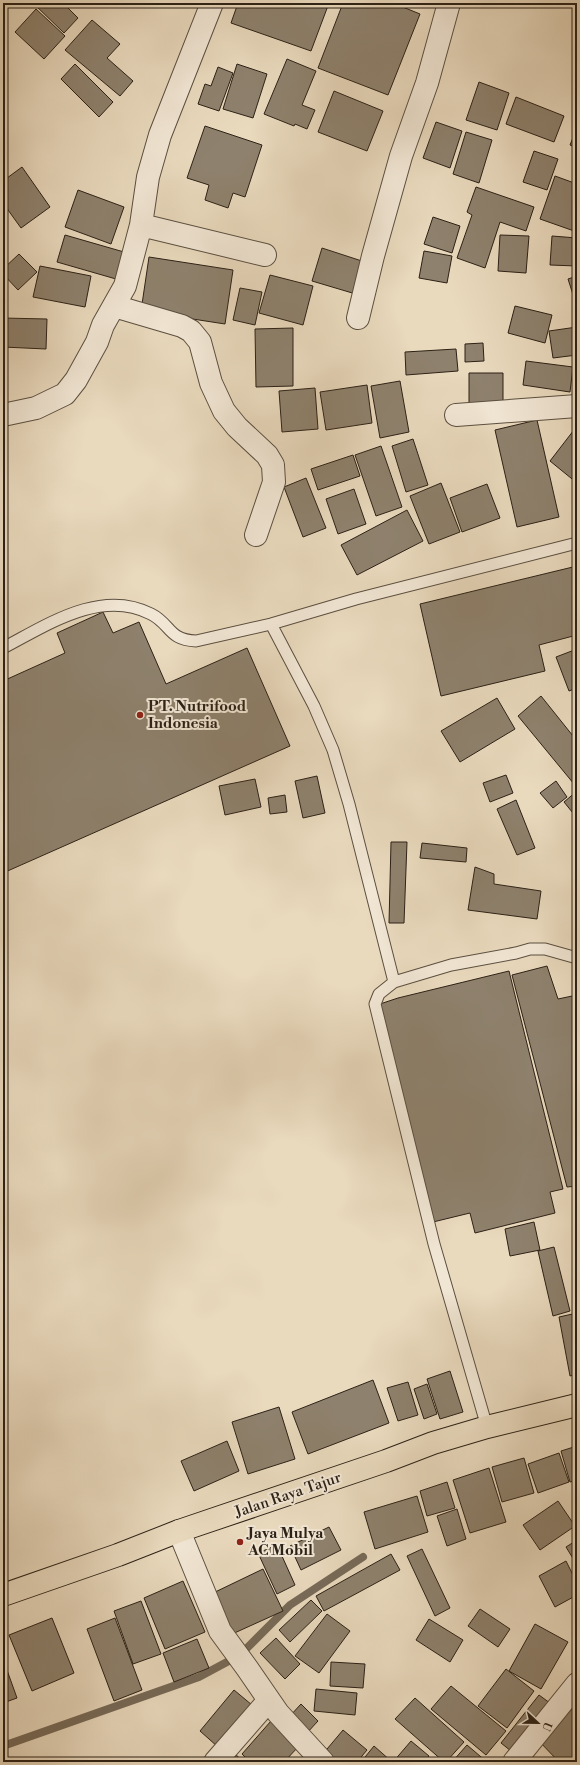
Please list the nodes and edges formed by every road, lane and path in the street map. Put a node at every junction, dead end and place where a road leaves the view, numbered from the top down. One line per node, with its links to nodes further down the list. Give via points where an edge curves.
1 (449, 3): 6 (street, via 427,83 395,179)
2 (209, 4): 3 (street, via 160,135 148,177)
3 (141, 225): 4 (street); 5 (street, via 125,286)
4 (265, 256)
5 (114, 306): 9 (street, via 76,380 65,394 36,408); 10 (street, via 182,326 191,331 200,342 211,383 224,411 267,455 273,465 274,482)
6 (358, 318)
7 (577, 406): 8 (street)
8 (456, 415)
9 (3, 416)
10 (256, 535)
11 (577, 543): 12 (lane)
12 (270, 624): 13 (lane, via 212,638 186,641 174,636 157,617 136,606 103,605 73,612); 15 (lane, via 314,706 333,750)
13 (3, 648)
14 (577, 958): 15 (lane, via 545,949 530,949 451,965)
15 (394, 982): 17 (lane, via 379,994 375,1009 434,1244)
16 (577, 1405): 17 (highway, Jalan Raya Tajur)
17 (487, 1427): 18 (highway, Jalan Raya Tajur, via 433,1443 342,1477)
18 (179, 1531): 19 (highway, Jalan Raya Tajur); 21 (street, via 220,1631)
19 (3, 1595)
20 (577, 1684): 24 (street)
21 (268, 1700): 22 (street); 23 (street)
22 (215, 1762)
23 (323, 1762)
24 (514, 1762)

